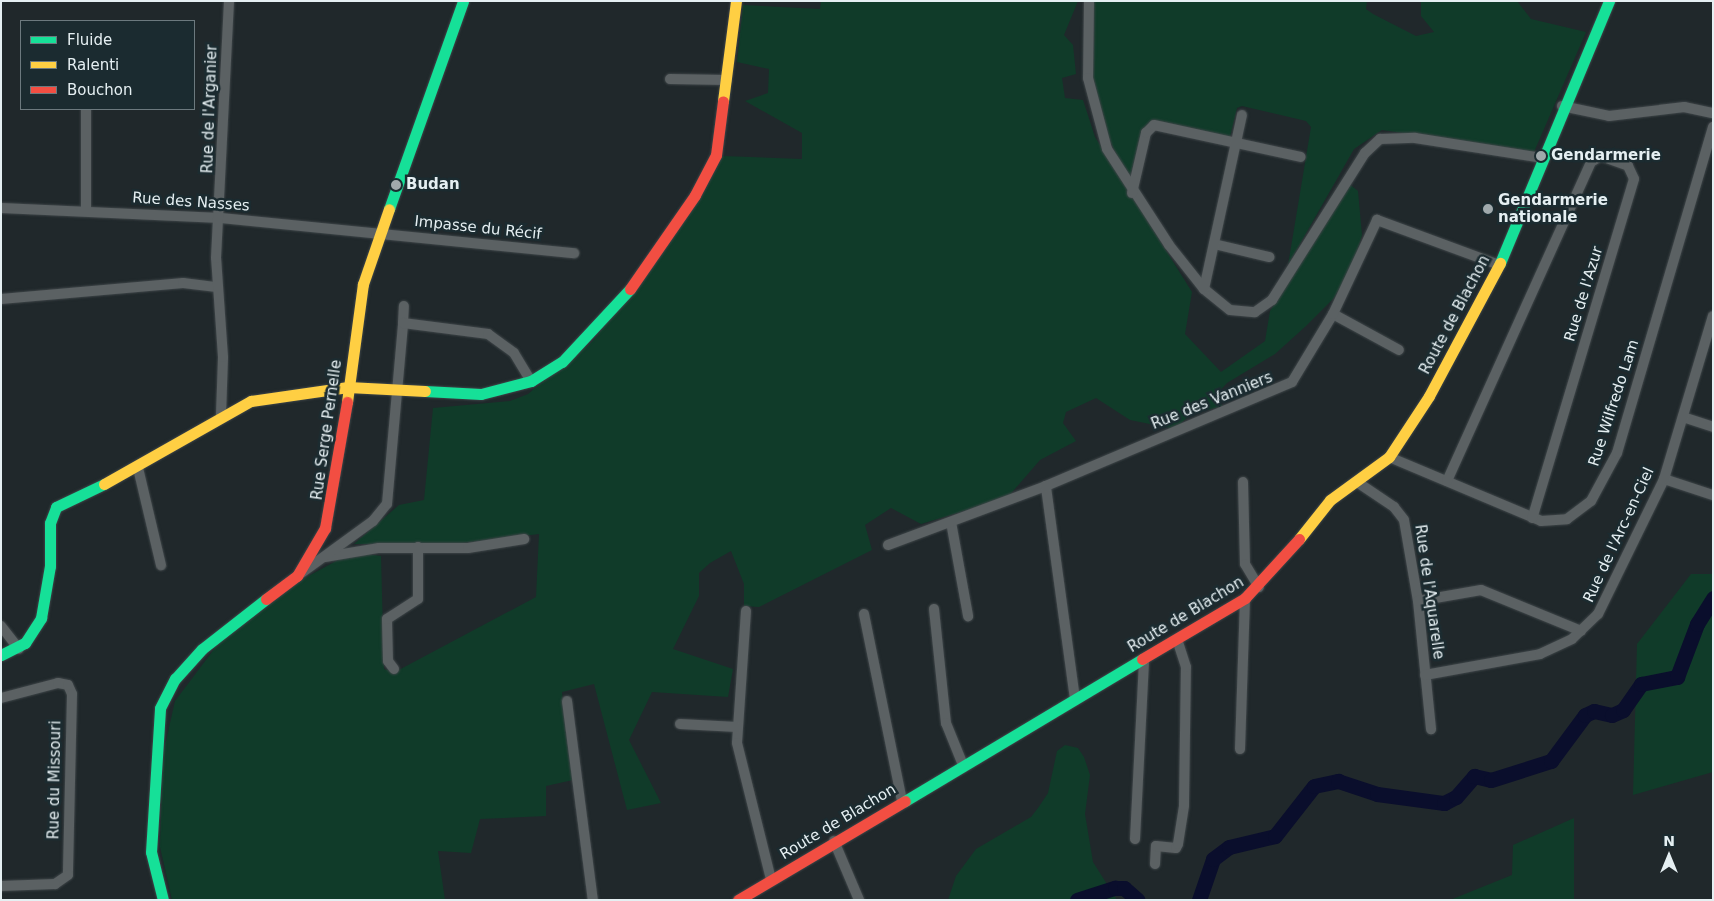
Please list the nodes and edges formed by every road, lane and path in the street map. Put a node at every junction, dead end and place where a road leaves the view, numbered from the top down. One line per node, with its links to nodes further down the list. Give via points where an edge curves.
1 (230, 1): 19 (street, Rue de l'Arganier)
2 (463, 1): 20 (street, Rue Serge Pernelle)
3 (736, 1): 7 (street)
4 (1089, 1): 16 (street, via 1085,37 1093,105 1107,149)
5 (1609, 1): 8 (street, Route de Blachon)
6 (670, 79): 7 (street)
7 (727, 80): 34 (street, via 716,155 695,195 625,295 562,362)
8 (1562, 106): 10 (street, via 1609,116 1684,107); 15 (street, Route de Blachon)
9 (86, 110): 18 (street)
10 (1713, 113)
11 (1242, 115): 13 (street)
12 (1713, 127): 48 (street, Rue Wilfredo Lam, via 1613,466 1598,492 1575,515 1558,521)
13 (1236, 142): 14 (street); 16 (street, via 1152,126); 21 (street)
14 (1300, 157)
15 (1543, 158): 24 (street, Route de Blachon); 26 (street, via 1415,138 1380,139 1365,153 1267,304 1255,312 1238,313 1224,307)
16 (1132, 193): 26 (street)
17 (1, 208): 18 (street, Rue des Nasses)
18 (86, 210): 19 (street, Rue des Nasses)
19 (221, 218): 20 (street, Rue des Nasses); 25 (street, Rue de l'Arganier)
20 (379, 232): 22 (street, Impasse du Récif); 35 (street, Rue Serge Pernelle, via 360,296)
21 (1214, 244): 23 (street); 26 (street)
22 (574, 253)
23 (1269, 257)
24 (1499, 265): 29 (street, Rue des Vanniers, via 1377,220); 40 (street, Route de Blachon, via 1428,396)
25 (217, 287): 27 (street, via 183,283); 37 (street, Rue de l'Arganier, via 223,357)
26 (1204, 289)
27 (1, 299)
28 (404, 306): 31 (street)
29 (1333, 314): 33 (street); 46 (street, Rue des Vanniers, via 1302,370 1284,387)
30 (1713, 316): 32 (street, Rue de l'Arc-en-Ciel)
31 (403, 324): 34 (street, via 488,334 514,353); 36 (street)
32 (1709, 344): 38 (street, Rue de l'Arc-en-Ciel)
33 (1399, 350)
34 (531, 381): 36 (street, via 473,395)
35 (348, 386): 36 (street); 37 (street, via 251,401); 55 (street, Rue Serge Pernelle, via 333,504 315,549)
36 (398, 390): 53 (street, via 387,504 373,521)
37 (221, 415): 41 (street)
38 (1682, 418): 39 (street); 42 (street, Rue de l'Arc-en-Ciel)
39 (1713, 427)
40 (1389, 457): 43 (street, Rue Wilfredo Lam); 45 (street, Route de Blachon)
41 (138, 468): 54 (street); 66 (street, via 68,499 53,511 44,606 35,629)
42 (1664, 479): 47 (street); 64 (street, Rue de l'Arc-en-Ciel, via 1605,603)
43 (1447, 481): 48 (street, Rue Wilfredo Lam); 48 (street, Rue de l'Azur, via 1591,162 1601,156 1628,166 1634,179)
44 (1243, 482): 56 (street, via 1245,564)
45 (1357, 482): 56 (street, Route de Blachon, via 1330,500); 58 (street, Rue de l'Aquarelle, via 1402,515)
46 (1046, 486): 49 (street, Rue des Vanniers); 72 (street)
47 (1713, 495)
48 (1532, 518)
49 (951, 522): 51 (street, Rue des Vanniers); 62 (street)
50 (524, 539): 52 (street, via 468,548)
51 (888, 545)
52 (418, 547): 53 (street); 69 (street, via 418,599 387,619 388,662)
53 (322, 558): 55 (street)
54 (161, 565)
55 (297, 576): 85 (street, Rue Serge Pernelle, via 212,639 164,698 156,730 151,852)
56 (1259, 588): 57 (street, Route de Blachon)
57 (1245, 598): 65 (street, Route de Blachon); 77 (street)
58 (1418, 601): 64 (street, via 1481,590); 70 (street, Rue de l'Aquarelle)
59 (934, 609): 78 (street, via 946,722)
60 (746, 611): 75 (street)
61 (864, 614): 79 (street)
62 (968, 616)
63 (1, 626): 66 (street)
64 (1581, 631): 70 (street, Rue de l'Arc-en-Ciel, via 1540,654)
65 (1177, 639): 68 (street, Route de Blachon); 82 (street, via 1186,667 1184,805 1178,844 1176,848 1156,846)
66 (19, 648): 67 (street)
67 (1, 655)
68 (1144, 659): 72 (street, Route de Blachon); 80 (street)
69 (394, 669)
70 (1425, 675): 76 (street, Rue de l'Aquarelle)
71 (1, 698): 84 (street, Rue du Missouri, via 58,683 68,685 72,694 68,875 55,884)
72 (1075, 699): 78 (street, Route de Blachon)
73 (567, 701): 86 (street)
74 (680, 724): 75 (street)
75 (736, 727): 83 (street, via 739,759)
76 (1431, 729)
77 (1240, 749)
78 (963, 765): 79 (street, Route de Blachon)
79 (902, 801): 81 (street, Route de Blachon)
80 (1135, 839)
81 (834, 840): 83 (street, Route de Blachon); 88 (street)
82 (1155, 864)
83 (771, 879): 87 (street, Route de Blachon)
84 (1, 886)
85 (163, 900)
86 (593, 900)
87 (738, 900)
88 (859, 900)

